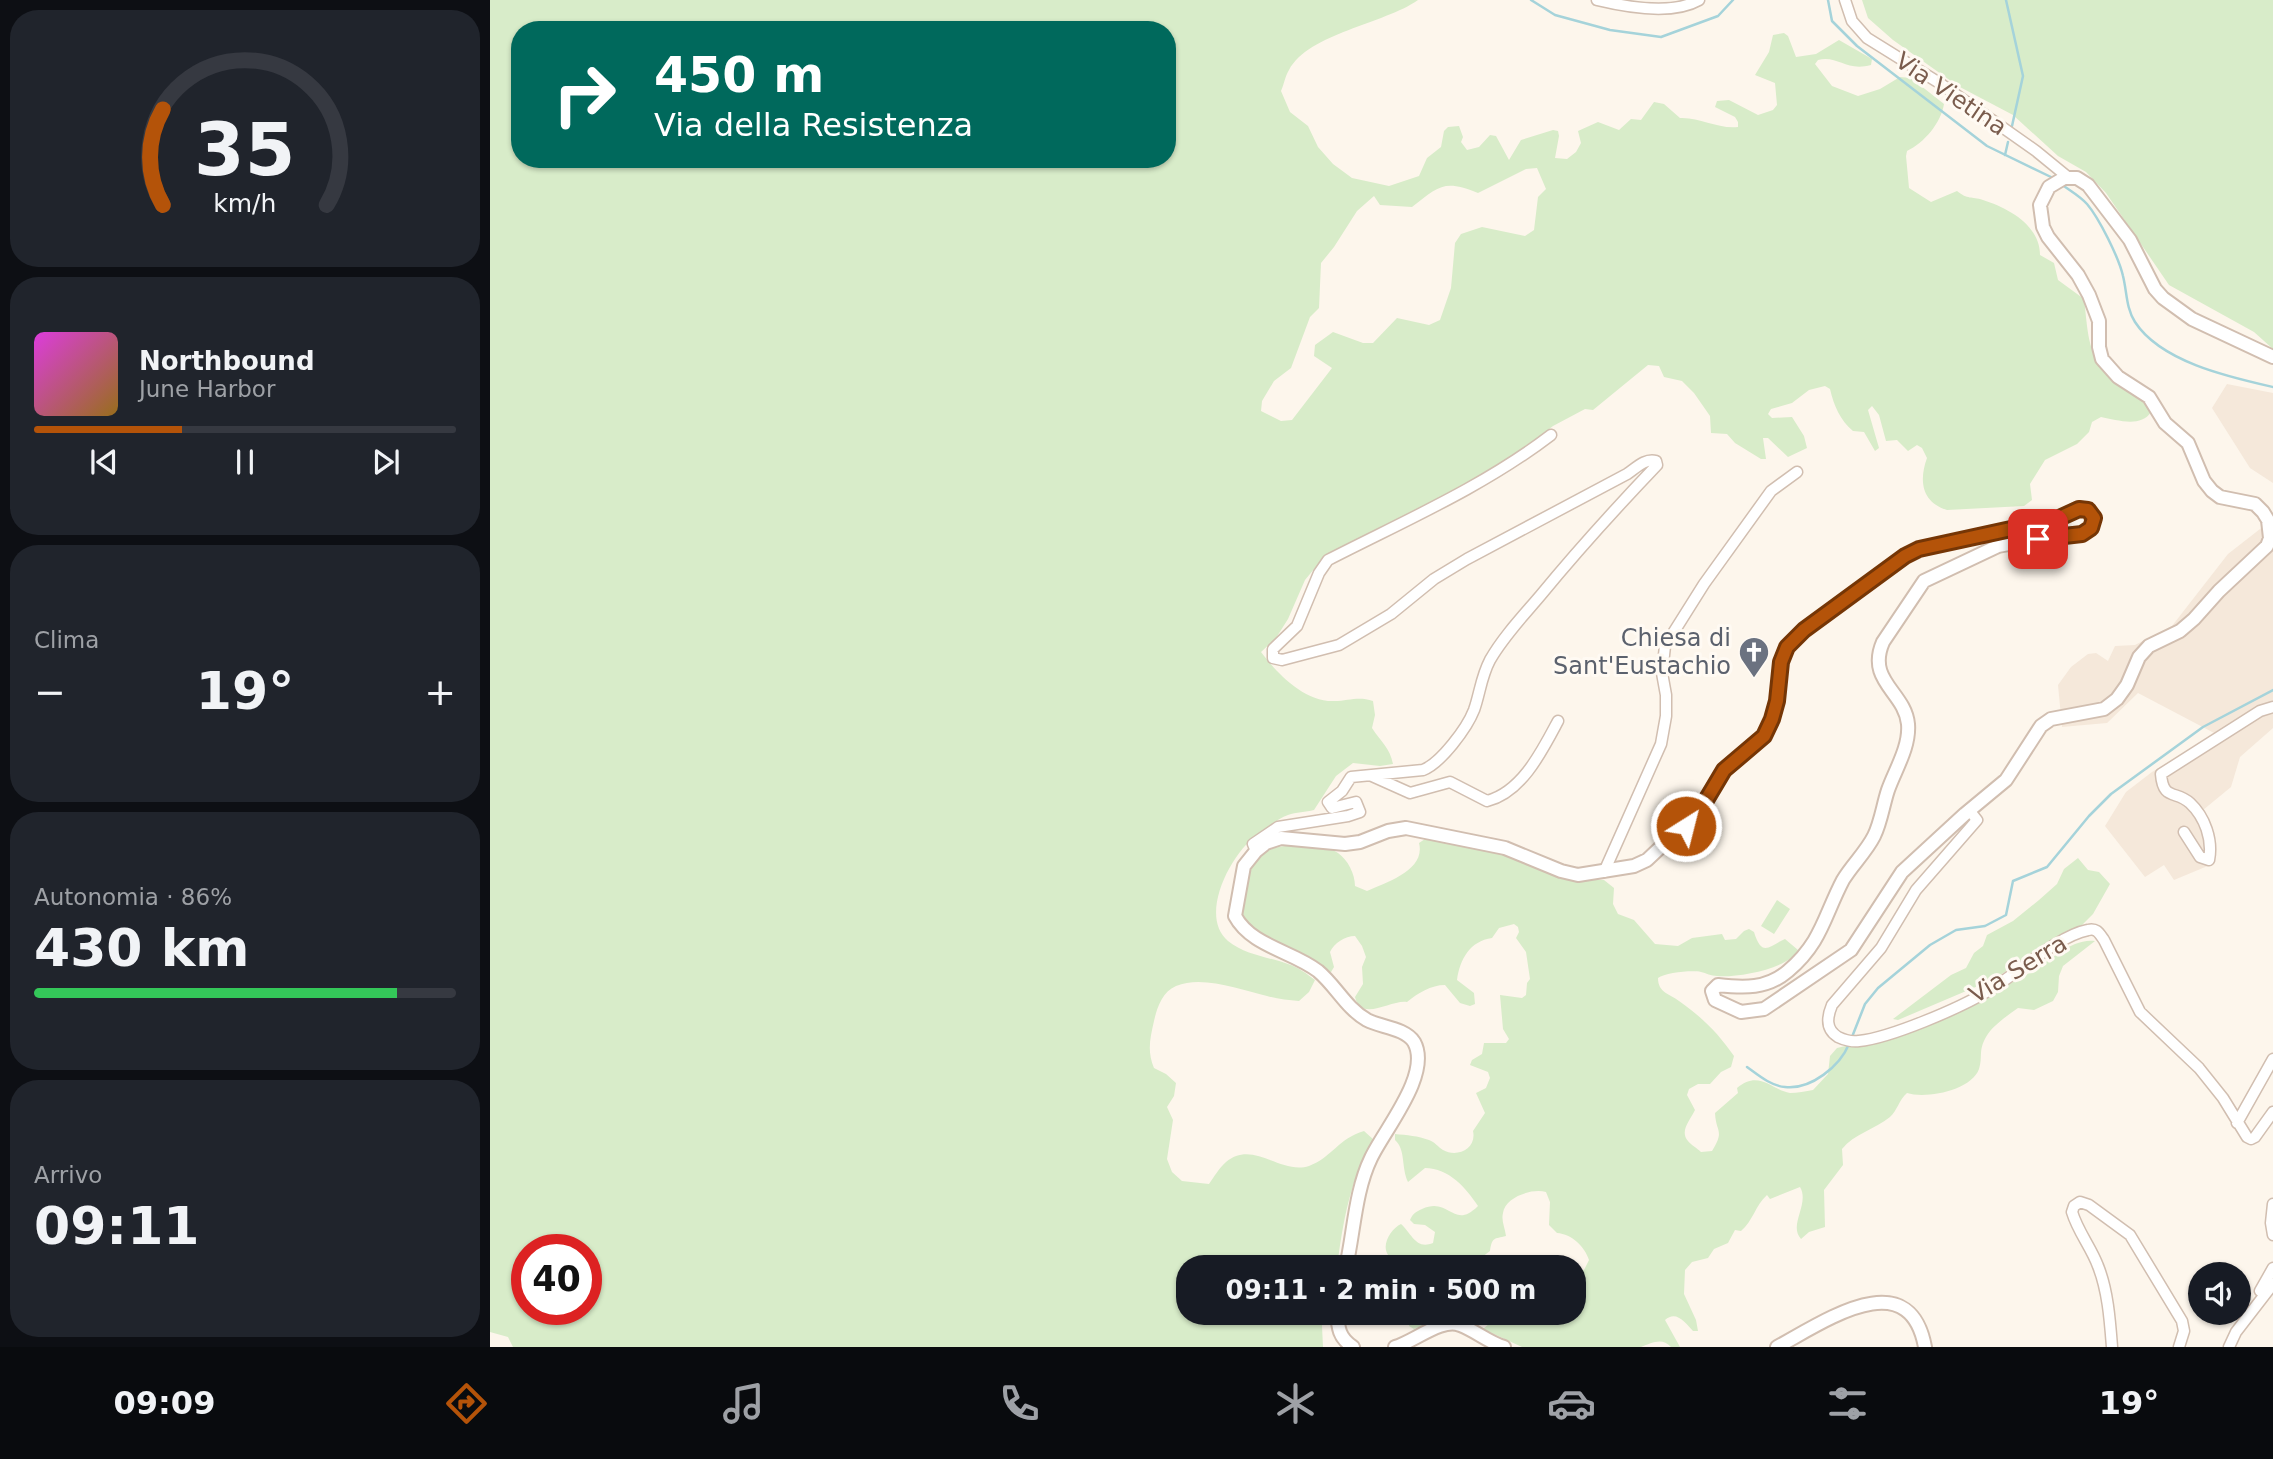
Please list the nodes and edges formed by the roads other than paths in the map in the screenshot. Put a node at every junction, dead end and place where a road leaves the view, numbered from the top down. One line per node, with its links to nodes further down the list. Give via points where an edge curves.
1 (1597, 0): 2 (street, via 1626,7 1687,7)
2 (1699, 0)
3 (1845, 0): 4 (street, Via Vietina, via 1852,21 1867,38 2036,150)
4 (2066, 178): 5 (street, via 2088,185 2110,212 2162,298 2192,319); 11 (street, via 2049,187 2040,205 2043,226 2089,295 2099,321 2102,359 2118,377 2150,397 2165,423 2188,443 2212,491 2255,504 2263,512 2270,538 2194,619 2149,646 2117,699 2104,709 2051,719 2041,726 2006,780)
5 (2273, 357)
6 (1551, 435): 10 (street, via 1484,481 1328,561 1297,626 1273,649 1273,658 1282,660 1339,645 1391,614 1467,558 1644,461 1656,461 1491,659 1473,712 1447,752 1423,770)
7 (1797, 472): 14 (street, via 1770,491 1665,646 1666,716 1661,744)
8 (2273, 707): 12 (street, via 2260,710 2161,774 2168,793 2189,801 2203,820 2211,846 2209,860 2200,857)
9 (1558, 721): 10 (street, via 1541,754 1510,790 1487,801 1450,782 1410,793)
10 (1368, 774): 13 (street, via 1351,777 1328,802 1332,808 1356,802 1360,812 1278,827 1253,844)
11 (1969, 810): 14 (street, via 1902,872 1851,950 1834,963 1765,1009 1741,1013 1715,1000 1712,991 1718,985 1762,986 1788,971 1820,933 1843,880 1874,837 1907,740 1908,724 1878,668 1879,652 1917,589 1924,581 1998,547 2082,534 2091,528 2094,518 2088,510 1919,549 1804,630 1787,647 1781,662 1777,701 1764,736 1724,770 1699,812 1657,852 1634,866); 17 (street, Via Serra, via 1977,820 1916,890 1881,947 1832,1005 1827,1016 1832,1032 1857,1042 1912,1026 1987,992 2064,939 2091,929 2104,940 2140,1012 2199,1068)
12 (2184, 832)
13 (1256, 851): 14 (street, via 1281,838 1345,844 1406,828 1504,848 1578,875); 20 (street, via 1244,866 1235,916 1238,922 1258,940 1316,970 1359,1015 1406,1035 1418,1056 1406,1097 1370,1159)
14 (1604, 872)
15 (2273, 1059): 17 (street)
16 (2273, 1112): 17 (street, via 2251,1139)
17 (2238, 1123)
18 (2273, 1204): 19 (street)
19 (2273, 1235)
20 (1348, 1255)
21 (2273, 1268): 24 (street, via 2235,1326)
22 (2273, 1284): 24 (street)
23 (1338, 1325): 25 (street, via 1342,1338)
24 (2236, 1332): 32 (street)
25 (1353, 1347)
26 (1395, 1347): 27 (street, via 1449,1323 1458,1323)
27 (1504, 1347)
28 (1777, 1347): 29 (street, via 1877,1302 1908,1309)
29 (1925, 1347)
30 (2112, 1347): 31 (street, via 2103,1282 2072,1212 2080,1202 2130,1236 2182,1321)
31 (2179, 1347)
32 (2229, 1347)

